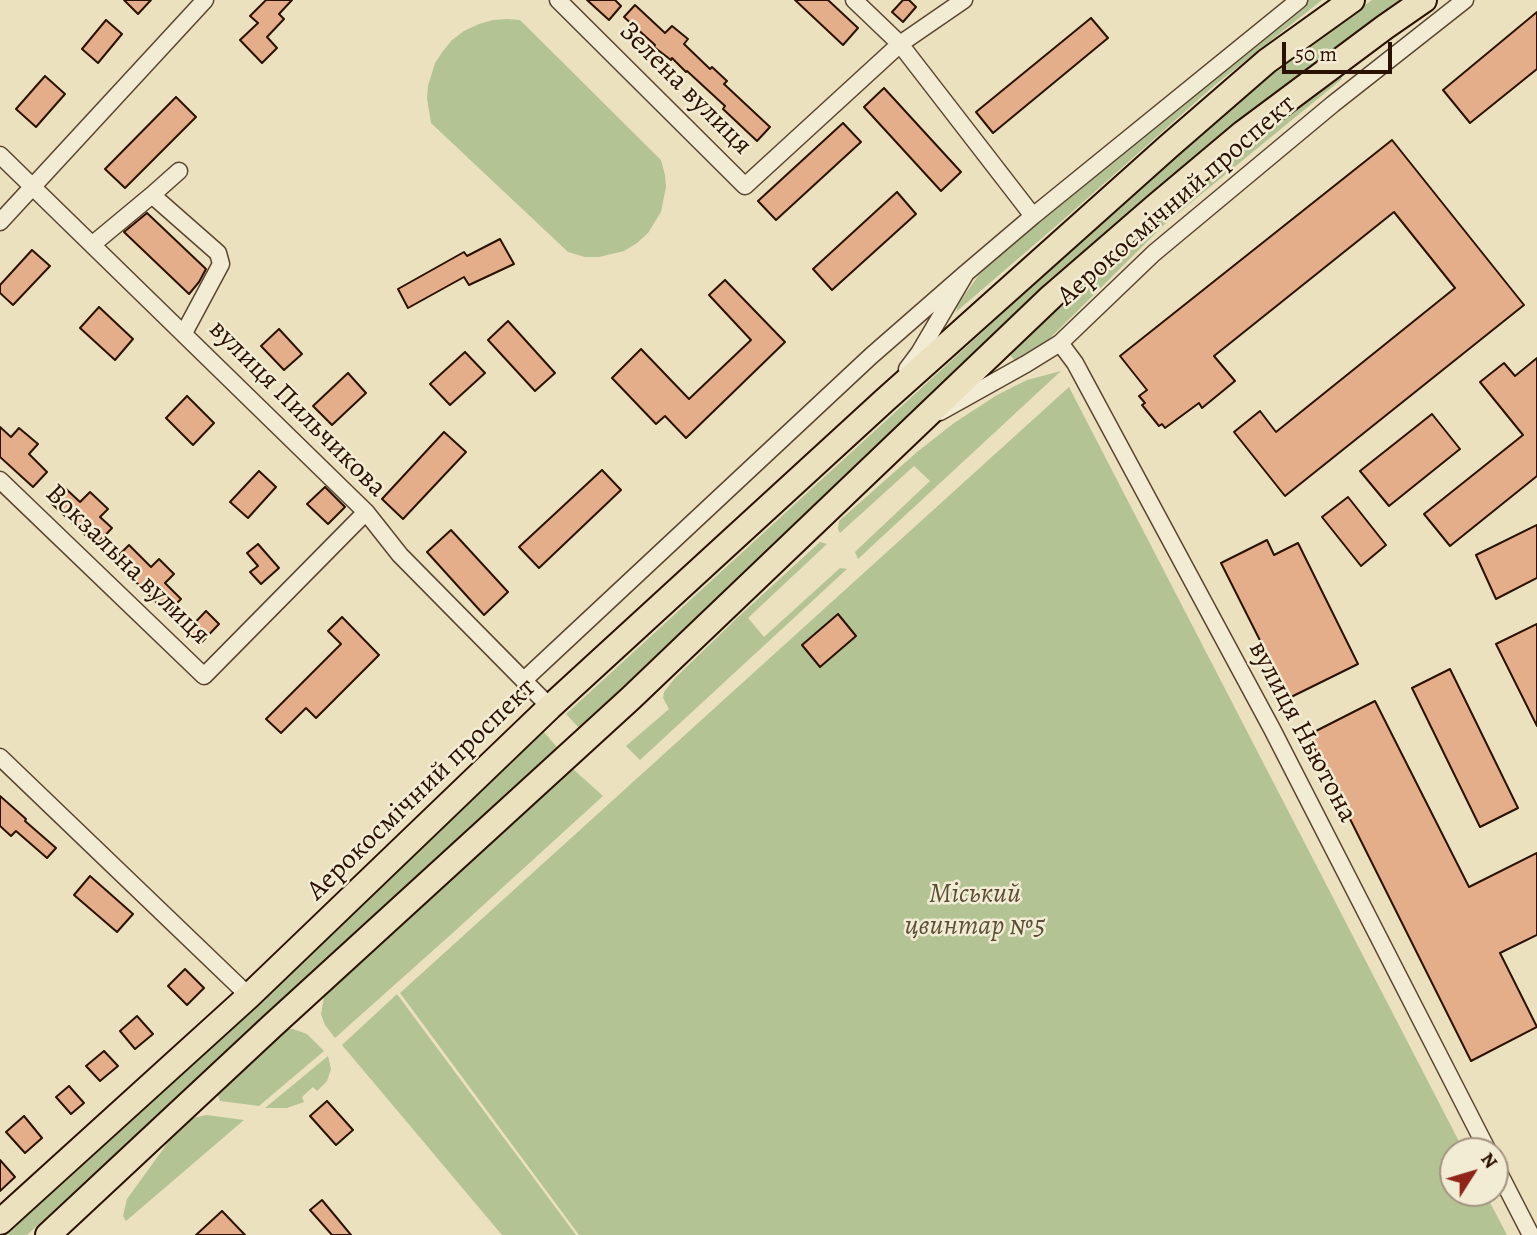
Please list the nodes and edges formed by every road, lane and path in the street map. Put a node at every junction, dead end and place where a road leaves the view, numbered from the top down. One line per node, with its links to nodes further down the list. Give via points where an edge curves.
1 (205, 0): 12 (street)
2 (558, 0): 9 (street, Зелена вулиця, via 745,186)
3 (854, 0): 9 (street)
4 (964, 0): 9 (street)
5 (1299, 0): 14 (street, Аерокосмічний проспект)
6 (1352, 0): 20 (main road, Аерокосмічний проспект, via 1267,61)
7 (1424, 0): 21 (main road, Аерокосмічний проспект, via 1243,133 1052,296)
8 (1465, 0): 19 (street, Аерокосмічний проспект, via 1164,245)
9 (900, 44): 14 (street)
10 (0, 155): 12 (street, вулиця Пильчикова)
11 (179, 171): 13 (street)
12 (34, 186): 15 (street); 16 (street, вулиця Пильчикова)
13 (152, 195): 16 (street); 18 (street, via 218,253 221,264)
14 (1033, 216): 17 (street, Аерокосмічний проспект)
15 (0, 222)
16 (93, 244): 18 (street, вулиця Пильчикова)
17 (966, 273): 20 (street, Аерокосмічний проспект); 24 (street, Аерокосмічний проспект)
18 (184, 334): 23 (street, вулиця Пильчикова)
19 (1060, 343): 21 (street, Аерокосмічний проспект); 28 (street, вулиця Ньютона, via 1075,363 1272,729)
20 (885, 400): 25 (main road, Аерокосмічний проспект)
21 (914, 426): 31 (main road, Аерокосмічний проспект, via 631,698)
22 (0, 480): 23 (street, Вокзальна вулиця, via 204,676)
23 (366, 512): 24 (street, вулиця Пильчикова, via 400,555)
24 (524, 680): 25 (street, вулиця Пильчикова)
25 (550, 707): 27 (main road, Аерокосмічний проспект)
26 (0, 757): 27 (street)
27 (249, 996): 30 (main road, Аерокосмічний проспект)
28 (1481, 1137)
29 (1509, 1192): 32 (street)
30 (0, 1222)
31 (48, 1235)
32 (1531, 1235)

